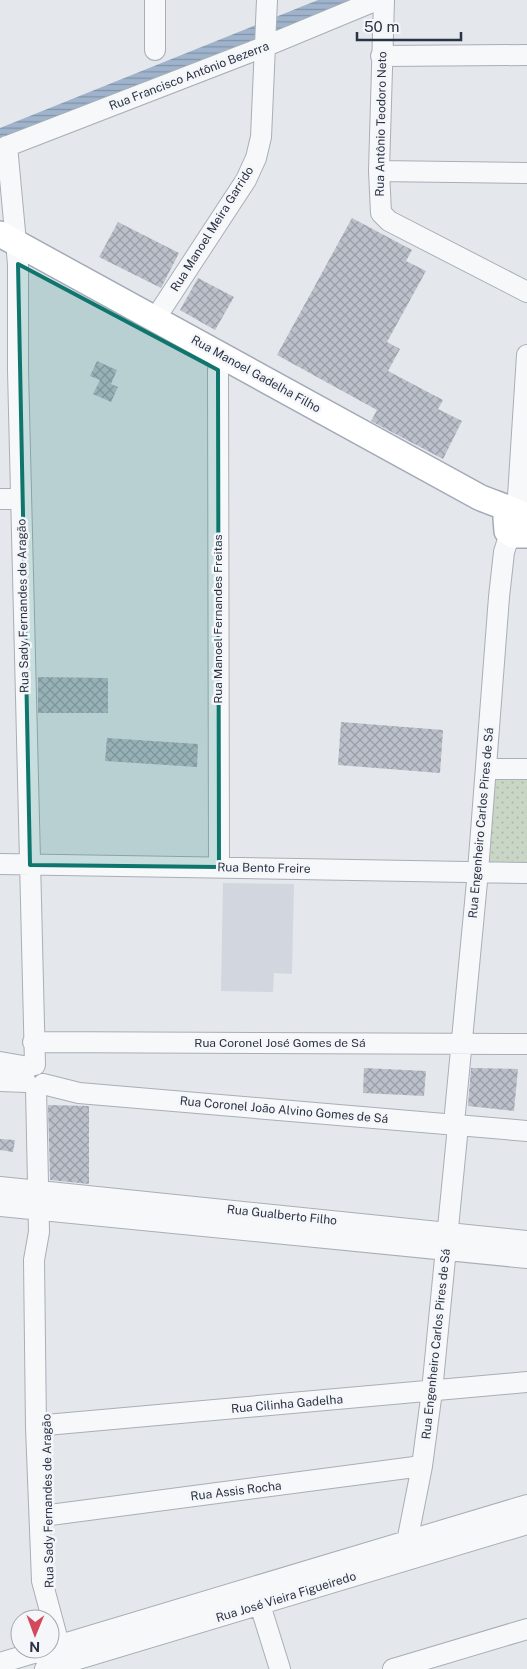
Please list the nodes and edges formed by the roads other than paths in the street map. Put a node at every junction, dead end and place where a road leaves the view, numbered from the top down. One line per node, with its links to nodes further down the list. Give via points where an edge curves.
1 (155, 0): 6 (street)
2 (377, 0): 5 (street, Rua Francisco Antônio Bezerra)
3 (384, 0): 8 (street, Rua Antônio Teodoro Neto)
4 (267, 6): 5 (street, Rua Manoel Meira Garrido)
5 (266, 42): 9 (street, Rua Francisco Antônio Bezerra); 14 (street, Rua Manoel Meira Garrido, via 263,112 256,158 246,180)
6 (155, 50)
7 (527, 55): 8 (street)
8 (382, 56): 10 (street, Rua Antônio Teodoro Neto)
9 (4, 148): 12 (street, Rua Sady Fernandes de Aragão)
10 (379, 171): 11 (street); 13 (street, Rua Antônio Teodoro Neto, via 380,209 389,221)
11 (527, 173)
12 (8, 249): 14 (main road, Rua Manoel Gadelha Filho); 16 (main road, Rua Manoel Gadelha Filho); 19 (street, Rua Sady Fernandes de Aragão)
13 (527, 292)
14 (155, 319): 20 (main road, Rua Manoel Gadelha Filho, via 479,497)
15 (527, 355): 17 (street, Rua Engenheiro Carlos Pires de Sá)
16 (218, 370): 20 (main road, Rua Manoel Gadelha Filho, via 482,512); 25 (street, Rua Manoel Fernandes Freitas)
17 (526, 376): 20 (street, Rua Engenheiro Carlos Pires de Sá)
18 (0, 499): 19 (street)
19 (21, 499): 24 (street, Rua Sady Fernandes de Aragão)
20 (518, 525): 21 (street, Rua Engenheiro Carlos Pires de Sá, via 502,573)
21 (486, 769): 22 (street); 26 (street, Rua Engenheiro Carlos Pires de Sá)
22 (527, 769)
23 (0, 864): 24 (street, Rua Bento Freire)
24 (30, 865): 25 (street, Rua Bento Freire); 32 (street, Rua Sady Fernandes de Aragão)
25 (219, 867): 26 (street, Rua Bento Freire)
26 (478, 871): 27 (street, Rua Bento Freire); 29 (street, Rua Engenheiro Carlos Pires de Sá)
27 (527, 873)
28 (527, 1044): 29 (street, Rua Coronel José Gomes de Sá)
29 (460, 1051): 30 (street, Rua Coronel José Gomes de Sá); 32 (street, Rua Coronel José Gomes de Sá); 34 (street, Rua Engenheiro Carlos Pires de Sá)
30 (527, 1057)
31 (0, 1062): 32 (street)
32 (35, 1070): 33 (street); 34 (street, Rua Coronel João Alvino Gomes de Sá, via 78,1093 183,1096); 38 (street, Rua Sady Fernandes de Aragão)
33 (0, 1081)
34 (452, 1119): 35 (street, Rua Coronel João Alvino Gomes de Sá); 36 (street, Rua Coronel João Alvino Gomes de Sá); 42 (street, Rua Engenheiro Carlos Pires de Sá)
35 (527, 1119)
36 (527, 1131)
37 (0, 1187): 38 (street)
38 (37, 1200): 39 (street); 40 (street, Rua Sady Fernandes de Aragão); 42 (street, Rua Gualberto Filho)
39 (0, 1206)
40 (38, 1232): 46 (street, Rua Sady Fernandes de Aragão, via 43,1253); 53 (street, Rua Sady Fernandes de Aragão, via 34,1260 36,1427 42,1581)
41 (527, 1241): 42 (street, Rua Gualberto Filho)
42 (447, 1242): 43 (street, Rua Gualberto Filho); 45 (street, Rua Engenheiro Carlos Pires de Sá)
43 (527, 1258)
44 (527, 1382): 45 (street, Rua Cilinha Gadelha)
45 (432, 1391): 46 (street, Rua Cilinha Gadelha); 47 (street, Rua Engenheiro Carlos Pires de Sá)
46 (46, 1425): 49 (street, Rua Sady Fernandes de Aragão)
47 (422, 1466): 49 (street, Rua Assis Rocha); 51 (street, Rua Engenheiro Carlos Pires de Sá)
48 (527, 1505): 51 (street, Rua José Vieira Figueiredo)
49 (50, 1515): 53 (street, Rua Sady Fernandes de Aragão)
50 (527, 1524): 51 (street, Rua José Vieira Figueiredo)
51 (405, 1552): 52 (street, Rua José Vieira Figueiredo)
52 (257, 1596): 56 (street, Rua José Vieira Figueiredo); 59 (street)
53 (49, 1605): 54 (street)
54 (49, 1609)
55 (527, 1629): 60 (street)
56 (60, 1653)
57 (26, 1659): 58 (street, Rua José Vieira Figueiredo)
58 (0, 1663)
59 (280, 1669)
60 (392, 1669)

